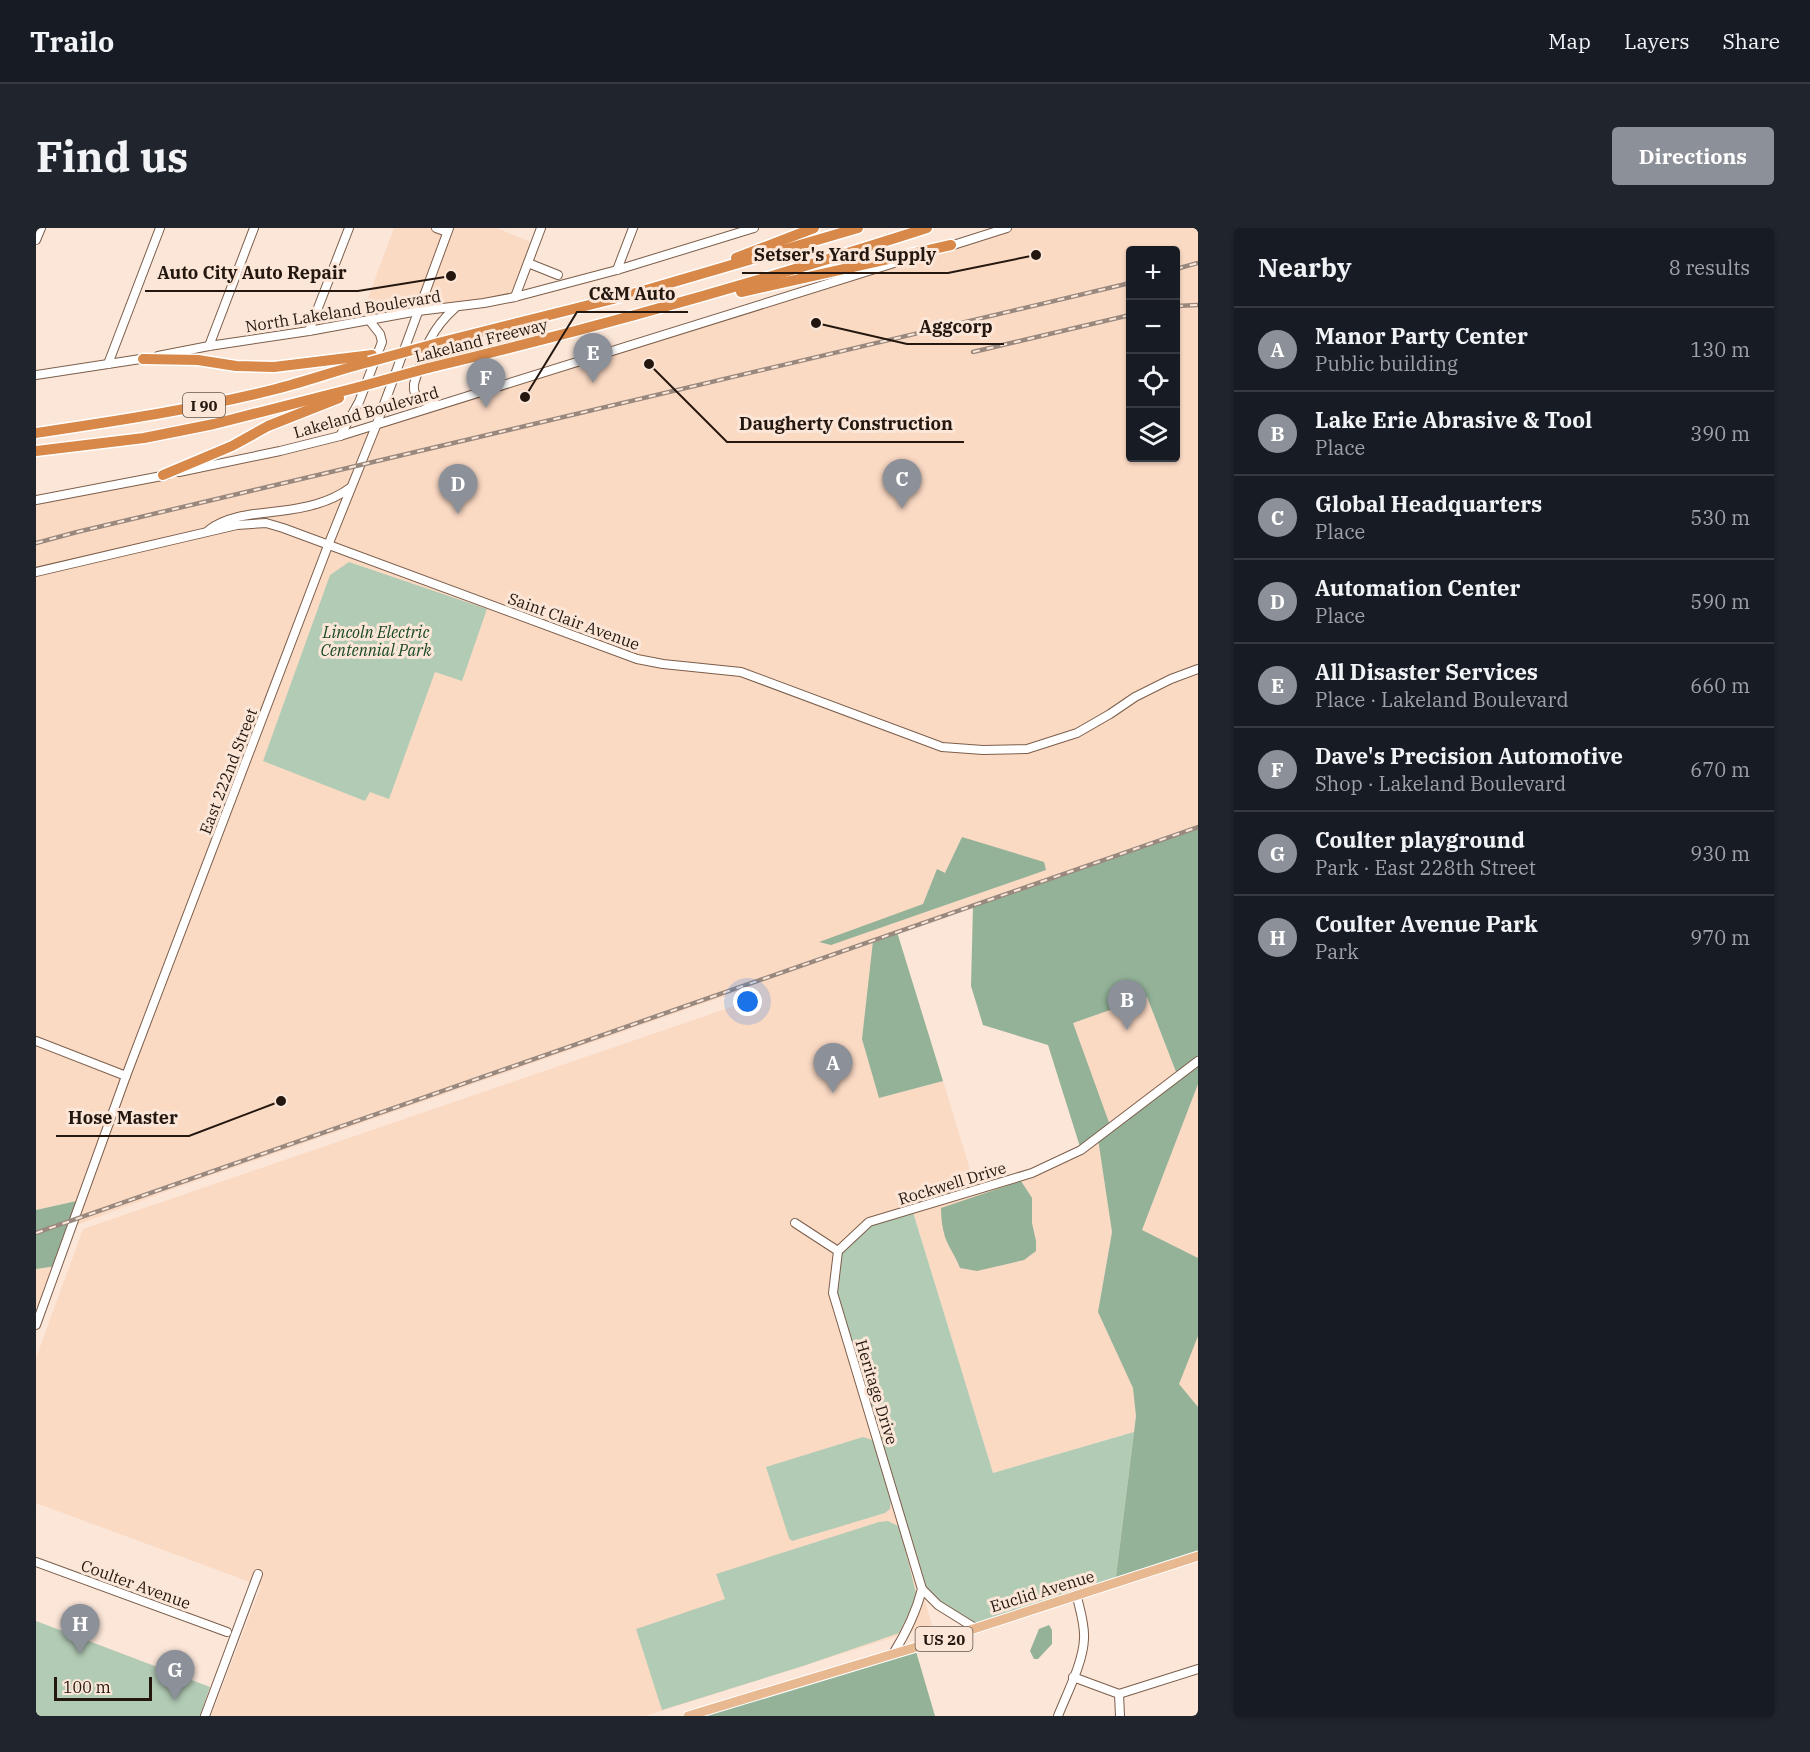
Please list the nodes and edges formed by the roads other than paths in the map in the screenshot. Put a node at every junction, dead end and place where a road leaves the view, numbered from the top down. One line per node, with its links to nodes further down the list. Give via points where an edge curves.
1 (41, 228): 15 (street)
2 (160, 228): 32 (street)
3 (254, 228): 29 (street)
4 (349, 228): 28 (street)
5 (436, 228): 13 (street)
6 (542, 228): 18 (street)
7 (633, 228): 17 (street)
8 (754, 228): 14 (street, North Lakeland Boulevard)
9 (814, 228): 22 (highway)
10 (858, 228): 22 (highway, Lakeland Freeway)
11 (927, 228): 24 (highway, Lakeland Freeway / I 90)
12 (1007, 228): 16 (street, Lakeland Boulevard)
13 (448, 230): 26 (street, East 222nd Street)
14 (726, 232): 19 (street, North Lakeland Boulevard)
15 (36, 240)
16 (951, 245): 24 (highway); 35 (street, Lakeland Boulevard)
17 (625, 247): 19 (street); 20 (street)
18 (528, 263): 21 (street); 23 (street)
19 (640, 263): 20 (street, North Lakeland Boulevard)
20 (617, 270): 23 (street, North Lakeland Boulevard)
21 (558, 275)
22 (692, 276): 30 (highway, Lakeland Freeway, bridge)
23 (514, 297): 25 (street, North Lakeland Boulevard)
24 (688, 301): 34 (highway, Lakeland Freeway / I 90, bridge)
25 (456, 307): 26 (street, North Lakeland Boulevard); 35 (street, via 433,331 414,384 414,394 420,400)
26 (418, 311): 27 (street, North Lakeland Boulevard); 36 (street, East 222nd Street)
27 (369, 320): 28 (street, North Lakeland Boulevard); 38 (street, via 382,342 359,402)
28 (309, 331): 29 (street, North Lakeland Boulevard)
29 (208, 346): 31 (street, North Lakeland Boulevard)
30 (370, 358): 31 (highway, via 274,367); 37 (highway, I 90, via 276,388 189,408)
31 (143, 359): 32 (street, North Lakeland Boulevard)
32 (108, 364): 33 (street, North Lakeland Boulevard)
33 (36, 375)
34 (359, 387): 39 (highway, Lakeland Freeway / I 90, via 144,438); 40 (highway)
35 (440, 405): 36 (street, Lakeland Boulevard)
36 (376, 426): 38 (street, Lakeland Boulevard); 41 (street, East 222nd Street)
37 (36, 433)
38 (340, 436): 40 (street, Lakeland Boulevard)
39 (36, 451)
40 (163, 475): 42 (street, Lakeland Boulevard)
41 (351, 487): 43 (street, via 319,504 218,522); 44 (street, East 222nd Street)
42 (36, 500)
43 (205, 532): 44 (street, Saint Clair Avenue, via 266,523); 45 (street, Saint Clair Avenue)
44 (329, 544): 46 (street, Saint Clair Avenue, via 638,659 741,672 942,747 1027,749 1077,733 1135,697); 49 (street, East 222nd Street)
45 (36, 572)
46 (1198, 669)
47 (36, 1041): 49 (street)
48 (1198, 1061): 51 (street, Rockwell Drive, via 1081,1150 1032,1173 869,1222)
49 (126, 1076): 52 (street, East 222nd Street)
50 (795, 1223): 51 (street)
51 (838, 1251): 56 (street, Heritage Drive, via 833,1293)
52 (36, 1325)
53 (1198, 1556): 57 (main road, Euclid Avenue / US 20)
54 (36, 1562): 59 (street, Coulter Avenue)
55 (258, 1574): 64 (street)
56 (922, 1589): 58 (street, via 938,1605); 60 (street, via 907,1633)
57 (1077, 1597): 58 (main road, Euclid Avenue / US 20); 62 (street, via 1084,1640)
58 (975, 1629): 60 (main road, Euclid Avenue / US 20)
59 (227, 1632)
60 (893, 1654): 65 (main road, Euclid Avenue / US 20)
61 (1198, 1669): 63 (street)
62 (1073, 1677): 63 (street); 66 (street)
63 (1119, 1694): 67 (street)
64 (205, 1716)
65 (688, 1716)
66 (1058, 1716)
67 (1119, 1716)

